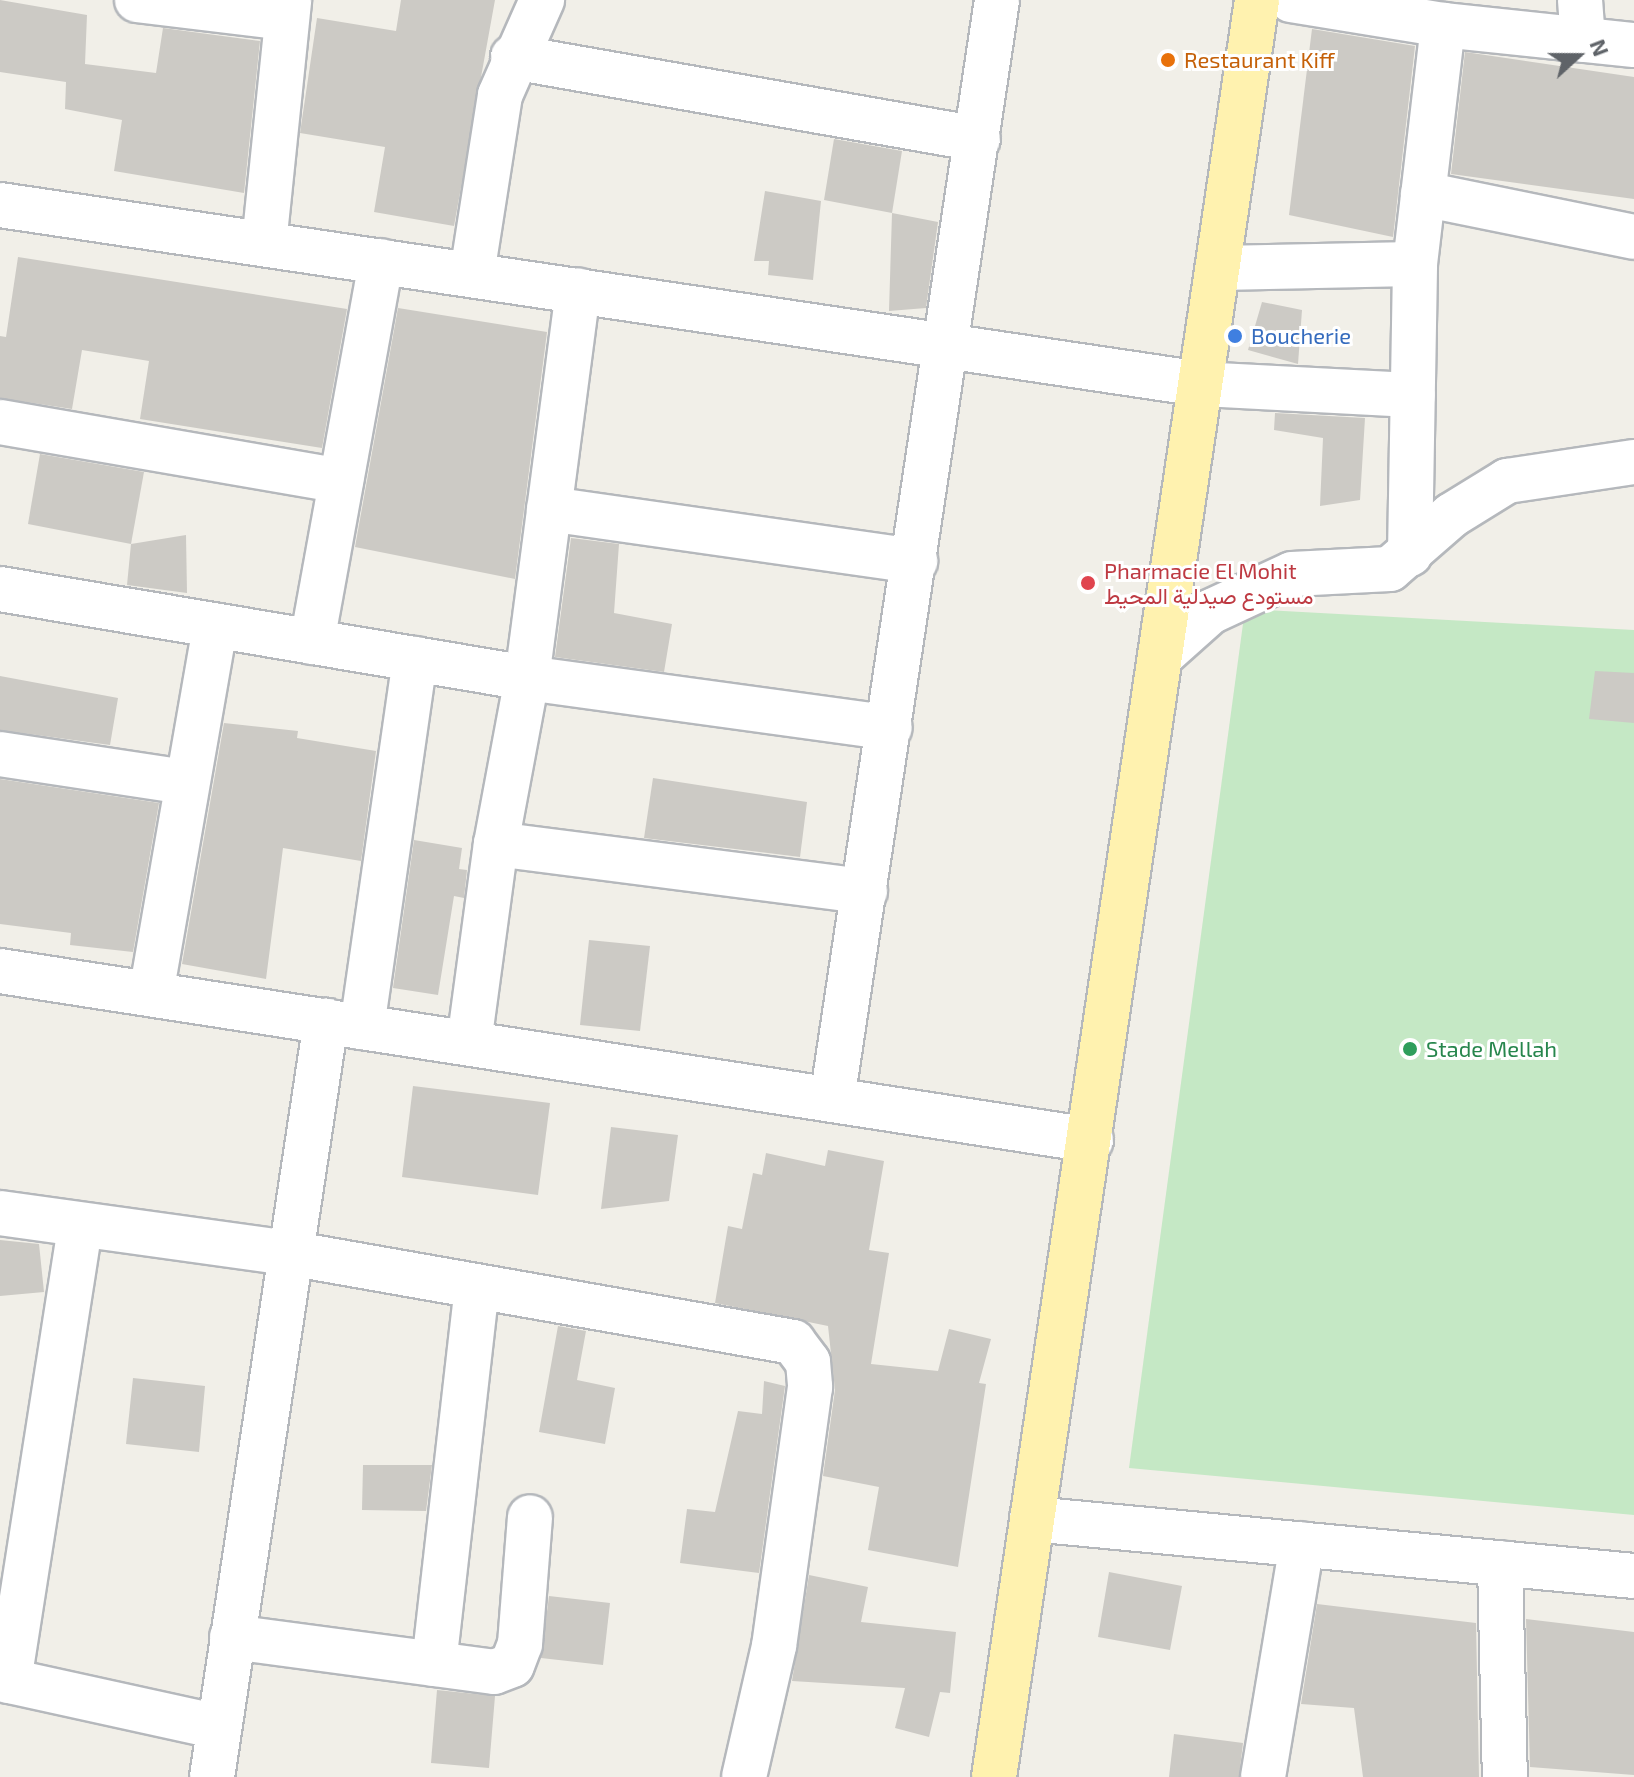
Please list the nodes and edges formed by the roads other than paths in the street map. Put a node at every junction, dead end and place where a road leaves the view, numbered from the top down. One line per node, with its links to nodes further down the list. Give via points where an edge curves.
1 (137, 0): 6 (street)
2 (542, 0): 10 (street)
3 (997, 0): 11 (street)
4 (1257, 0): 18 (main road)
5 (1291, 0): 8 (street)
6 (287, 9): 15 (street)
7 (1582, 20): 8 (street); 9 (street)
8 (1443, 25): 12 (street)
9 (1634, 45)
10 (513, 57): 11 (street); 19 (street, via 500,95)
11 (978, 139): 21 (street)
12 (1423, 194): 14 (street); 17 (street)
13 (0, 205): 15 (street)
14 (1634, 237)
15 (264, 244): 16 (street)
16 (381, 261): 19 (street); 26 (street)
17 (1415, 264): 18 (street); 23 (street)
18 (1218, 268): 22 (main road)
19 (472, 274): 20 (street)
20 (578, 290): 21 (street); 27 (street)
21 (947, 345): 22 (street); 29 (street)
22 (1201, 384): 23 (street); 33 (main road)
23 (1413, 395): 28 (street)
24 (0, 422): 26 (street)
25 (1634, 462): 28 (street, via 1507,481 1452,515)
26 (341, 481): 32 (street)
27 (549, 509): 29 (street); 35 (street)
28 (1410, 554): 33 (street, via 1390,569 1292,574 1274,581 1210,612)
29 (915, 561): 36 (street)
30 (0, 589): 31 (street)
31 (215, 626): 32 (street); 38 (street)
32 (312, 642): 34 (street)
33 (1162, 655): 46 (main road)
34 (415, 659): 35 (street); 43 (street)
35 (527, 678): 36 (street); 39 (street)
36 (890, 728): 40 (street)
37 (0, 754): 38 (street)
38 (185, 782): 42 (street)
39 (496, 844): 40 (street); 44 (street)
40 (865, 891): 45 (street)
41 (0, 971): 42 (street)
42 (151, 994): 43 (street)
43 (344, 1024): 44 (street); 49 (street)
44 (469, 1043): 45 (street)
45 (832, 1100): 46 (street)
46 (1091, 1140): 52 (main road)
47 (0, 1213): 48 (street)
48 (80, 1226): 49 (street); 58 (street)
49 (289, 1253): 50 (street); 56 (street)
50 (477, 1287): 57 (street); 61 (street, via 793,1342 808,1362 810,1387 774,1646)
51 (530, 1517): 57 (street, via 520,1644 512,1665 494,1672)
52 (1032, 1519): 53 (street); 62 (main road)
53 (1302, 1544): 54 (street); 63 (street)
54 (1500, 1563): 55 (street); 64 (street)
55 (1634, 1576)
56 (232, 1637): 57 (street); 59 (street)
57 (434, 1664)
58 (5, 1680): 59 (street)
59 (218, 1727): 60 (street)
60 (212, 1777)
61 (744, 1777)
62 (994, 1777)
63 (1263, 1777)
64 (1505, 1777)

